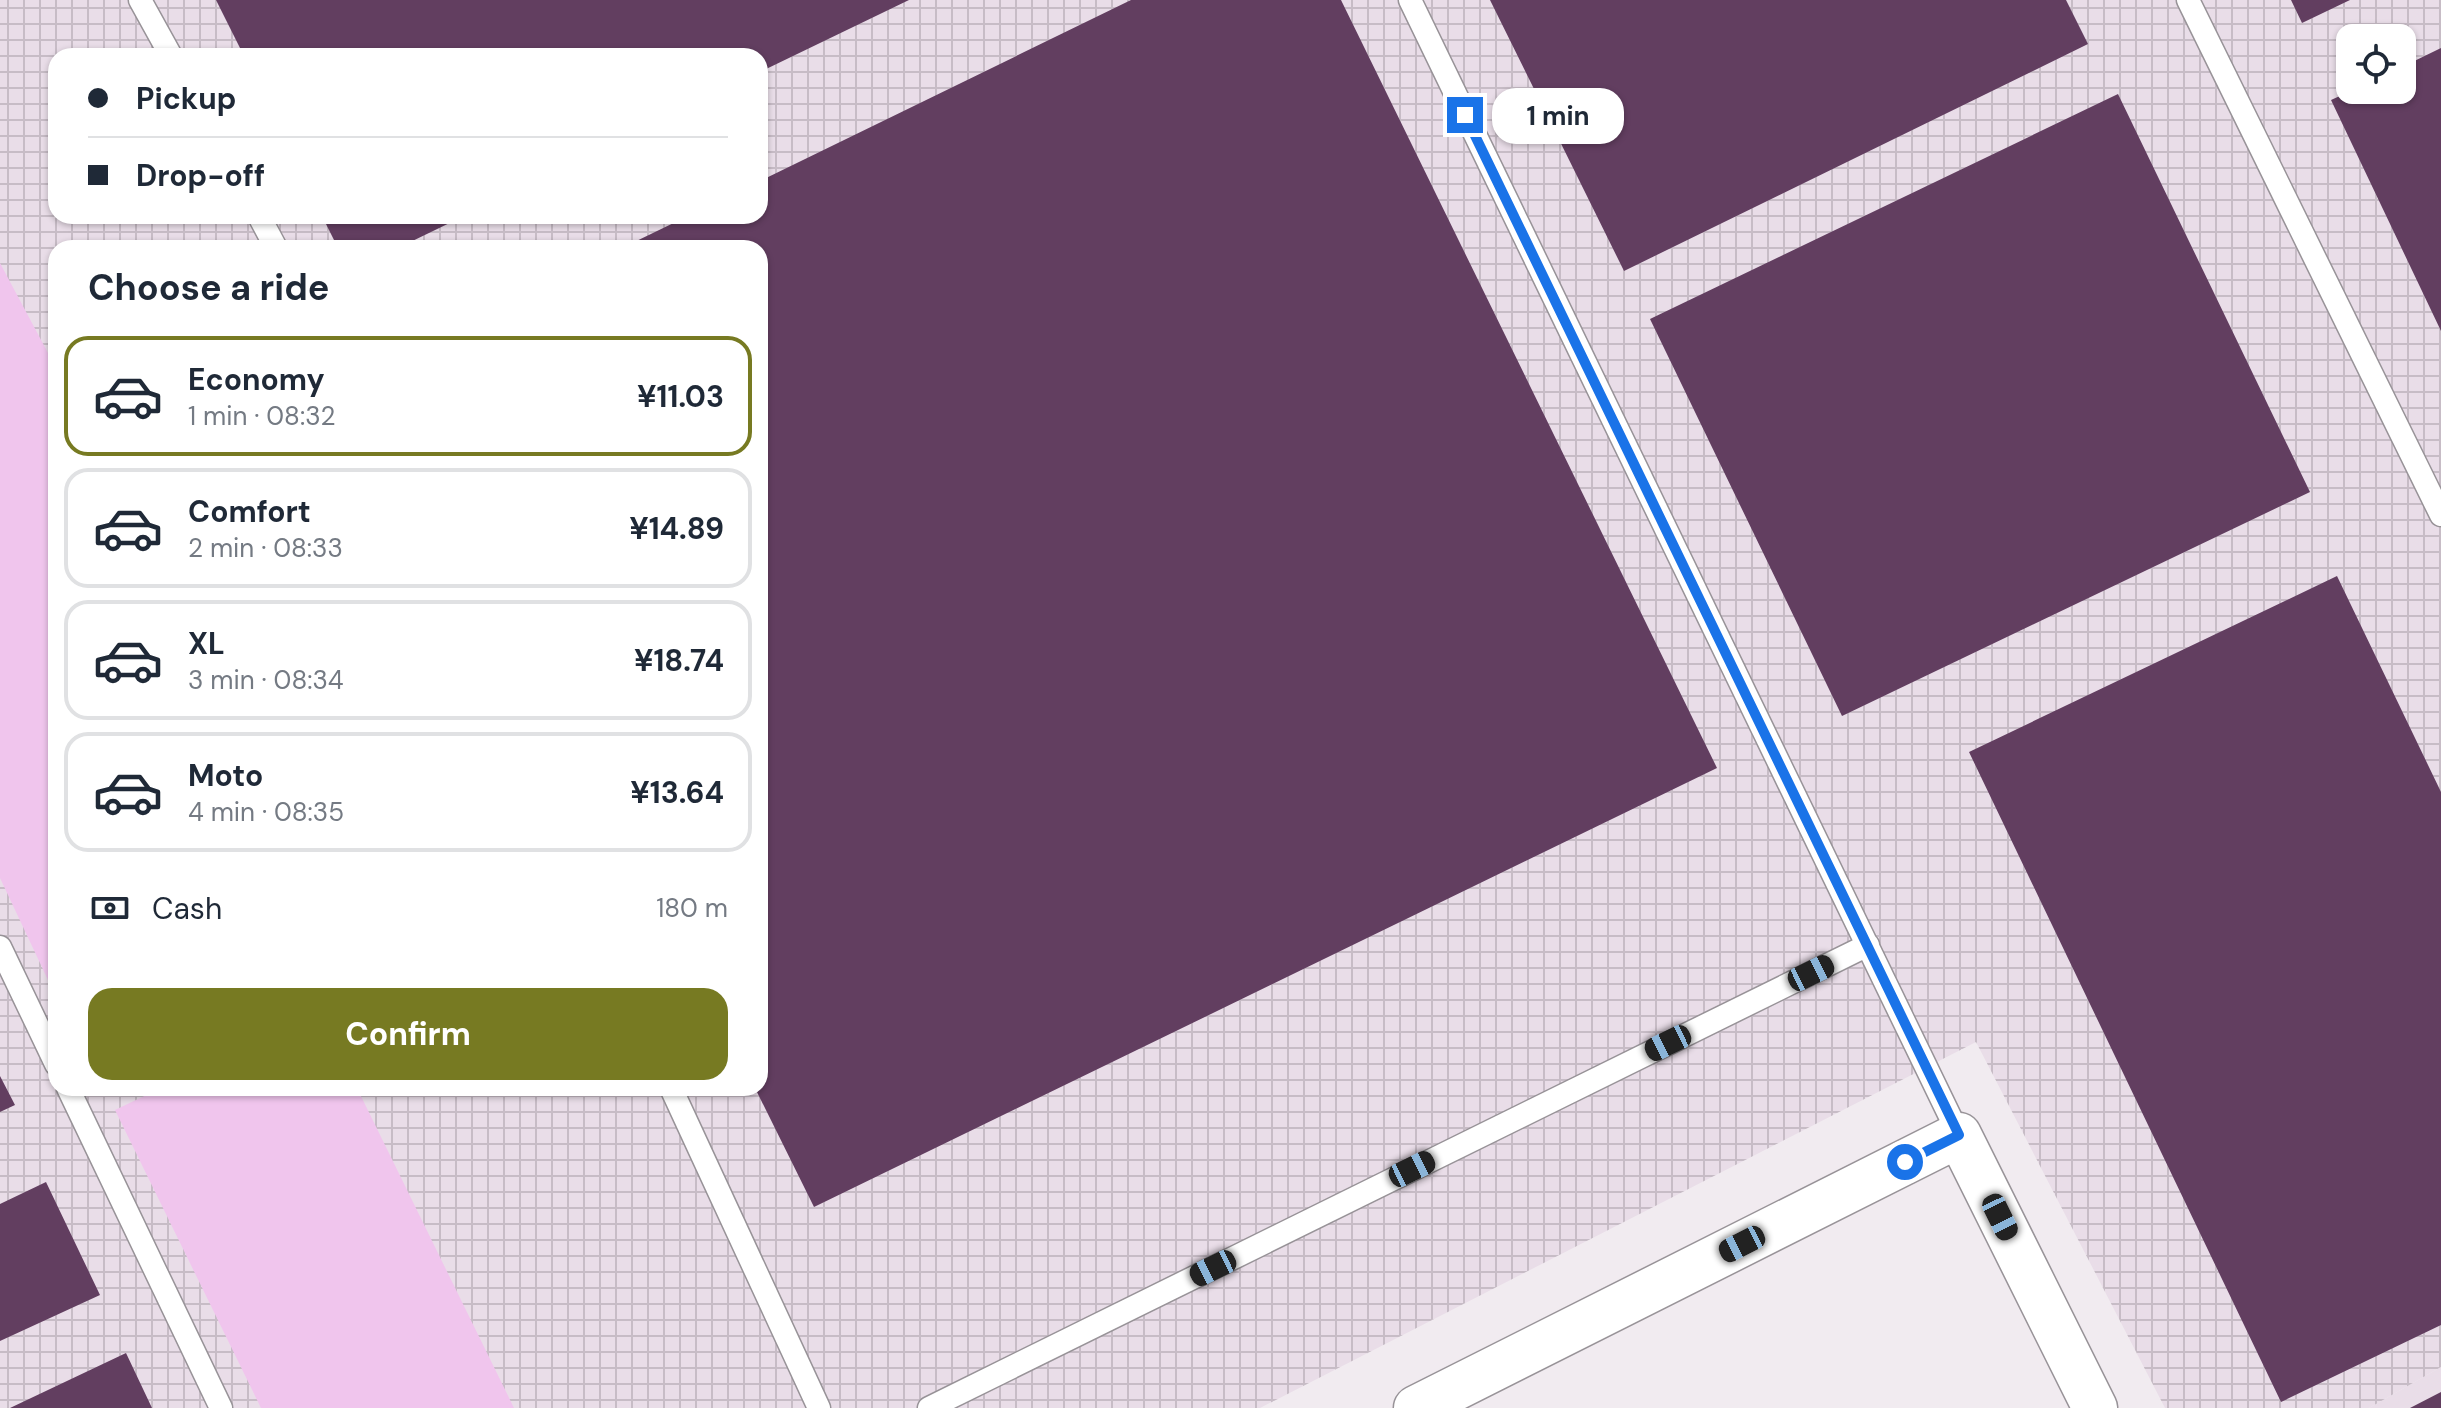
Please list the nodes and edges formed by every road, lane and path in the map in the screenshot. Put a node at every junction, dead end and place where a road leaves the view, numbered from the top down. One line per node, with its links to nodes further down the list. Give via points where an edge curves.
1 (140, 0): 4 (lane)
2 (1410, 0): 6 (lane)
3 (2188, 0): 5 (lane)
4 (167, 48)
5 (2441, 515)
6 (1868, 945): 11 (lane); 14 (lane)
7 (0, 947): 8 (lane)
8 (48, 1047)
9 (72, 1096): 12 (lane)
10 (675, 1096): 13 (lane)
11 (1959, 1135): 15 (street); 16 (street)
12 (221, 1408)
13 (819, 1408)
14 (929, 1408)
15 (1416, 1408)
16 (2095, 1408)

